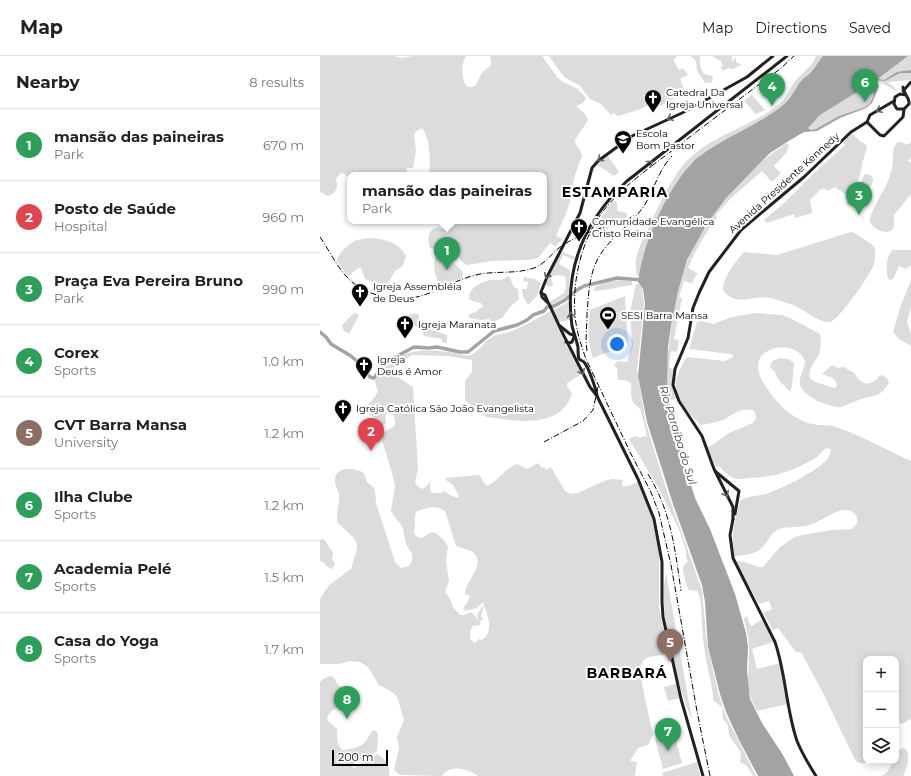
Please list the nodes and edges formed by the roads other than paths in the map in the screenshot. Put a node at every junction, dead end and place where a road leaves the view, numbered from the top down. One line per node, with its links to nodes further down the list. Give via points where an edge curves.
1 (773, 56): 3 (main road)
2 (787, 56): 5 (main road)
3 (747, 77): 5 (main road); 13 (main road, one-way to 13, via 632,136 593,166 580,213 541,293)
4 (911, 82): 6 (main road)
5 (751, 83): 16 (main road, one-way to 5, via 570,301 574,266 585,236 596,216 627,181)
6 (903, 89): 7 (main road); 8 (main road)
7 (899, 94): 8 (main road); 9 (main road)
8 (906, 95): 10 (main road)
9 (894, 101): 11 (main road, via 897,108); 12 (main road, Avenida Presidente Kennedy, one-way to 12, via 870,115)
10 (910, 103): 11 (main road)
11 (904, 109): 12 (main road, via 903,117 884,136)
12 (867, 122): 19 (main road, Avenida Presidente Kennedy, via 851,132 804,177 741,230 709,272 699,292 688,338 675,369 673,385 679,401 702,436)
13 (559, 324): 14 (main road); 15 (main road)
14 (569, 333): 15 (main road); 16 (main road)
15 (564, 336): 17 (main road)
16 (574, 336): 17 (main road, via 572,342); 18 (main road, via 580,359 585,364)
17 (566, 342): 18 (main road, one-way to 18)
18 (597, 396): 23 (main road, via 654,518 662,557 663,617 681,699)
19 (714, 469): 20 (main road, Avenida Presidente Kennedy); 21 (main road, Avenida Presidente Kennedy)
20 (725, 479): 21 (main road, via 722,479); 22 (main road, Avenida Presidente Kennedy, via 739,492)
21 (721, 483): 22 (main road, Avenida Presidente Kennedy, one-way to 22, via 734,509)
22 (733, 519): 24 (main road, Avenida Presidente Kennedy, via 730,535 733,558 775,642 796,735 801,751)
23 (702, 776)
24 (816, 776)

